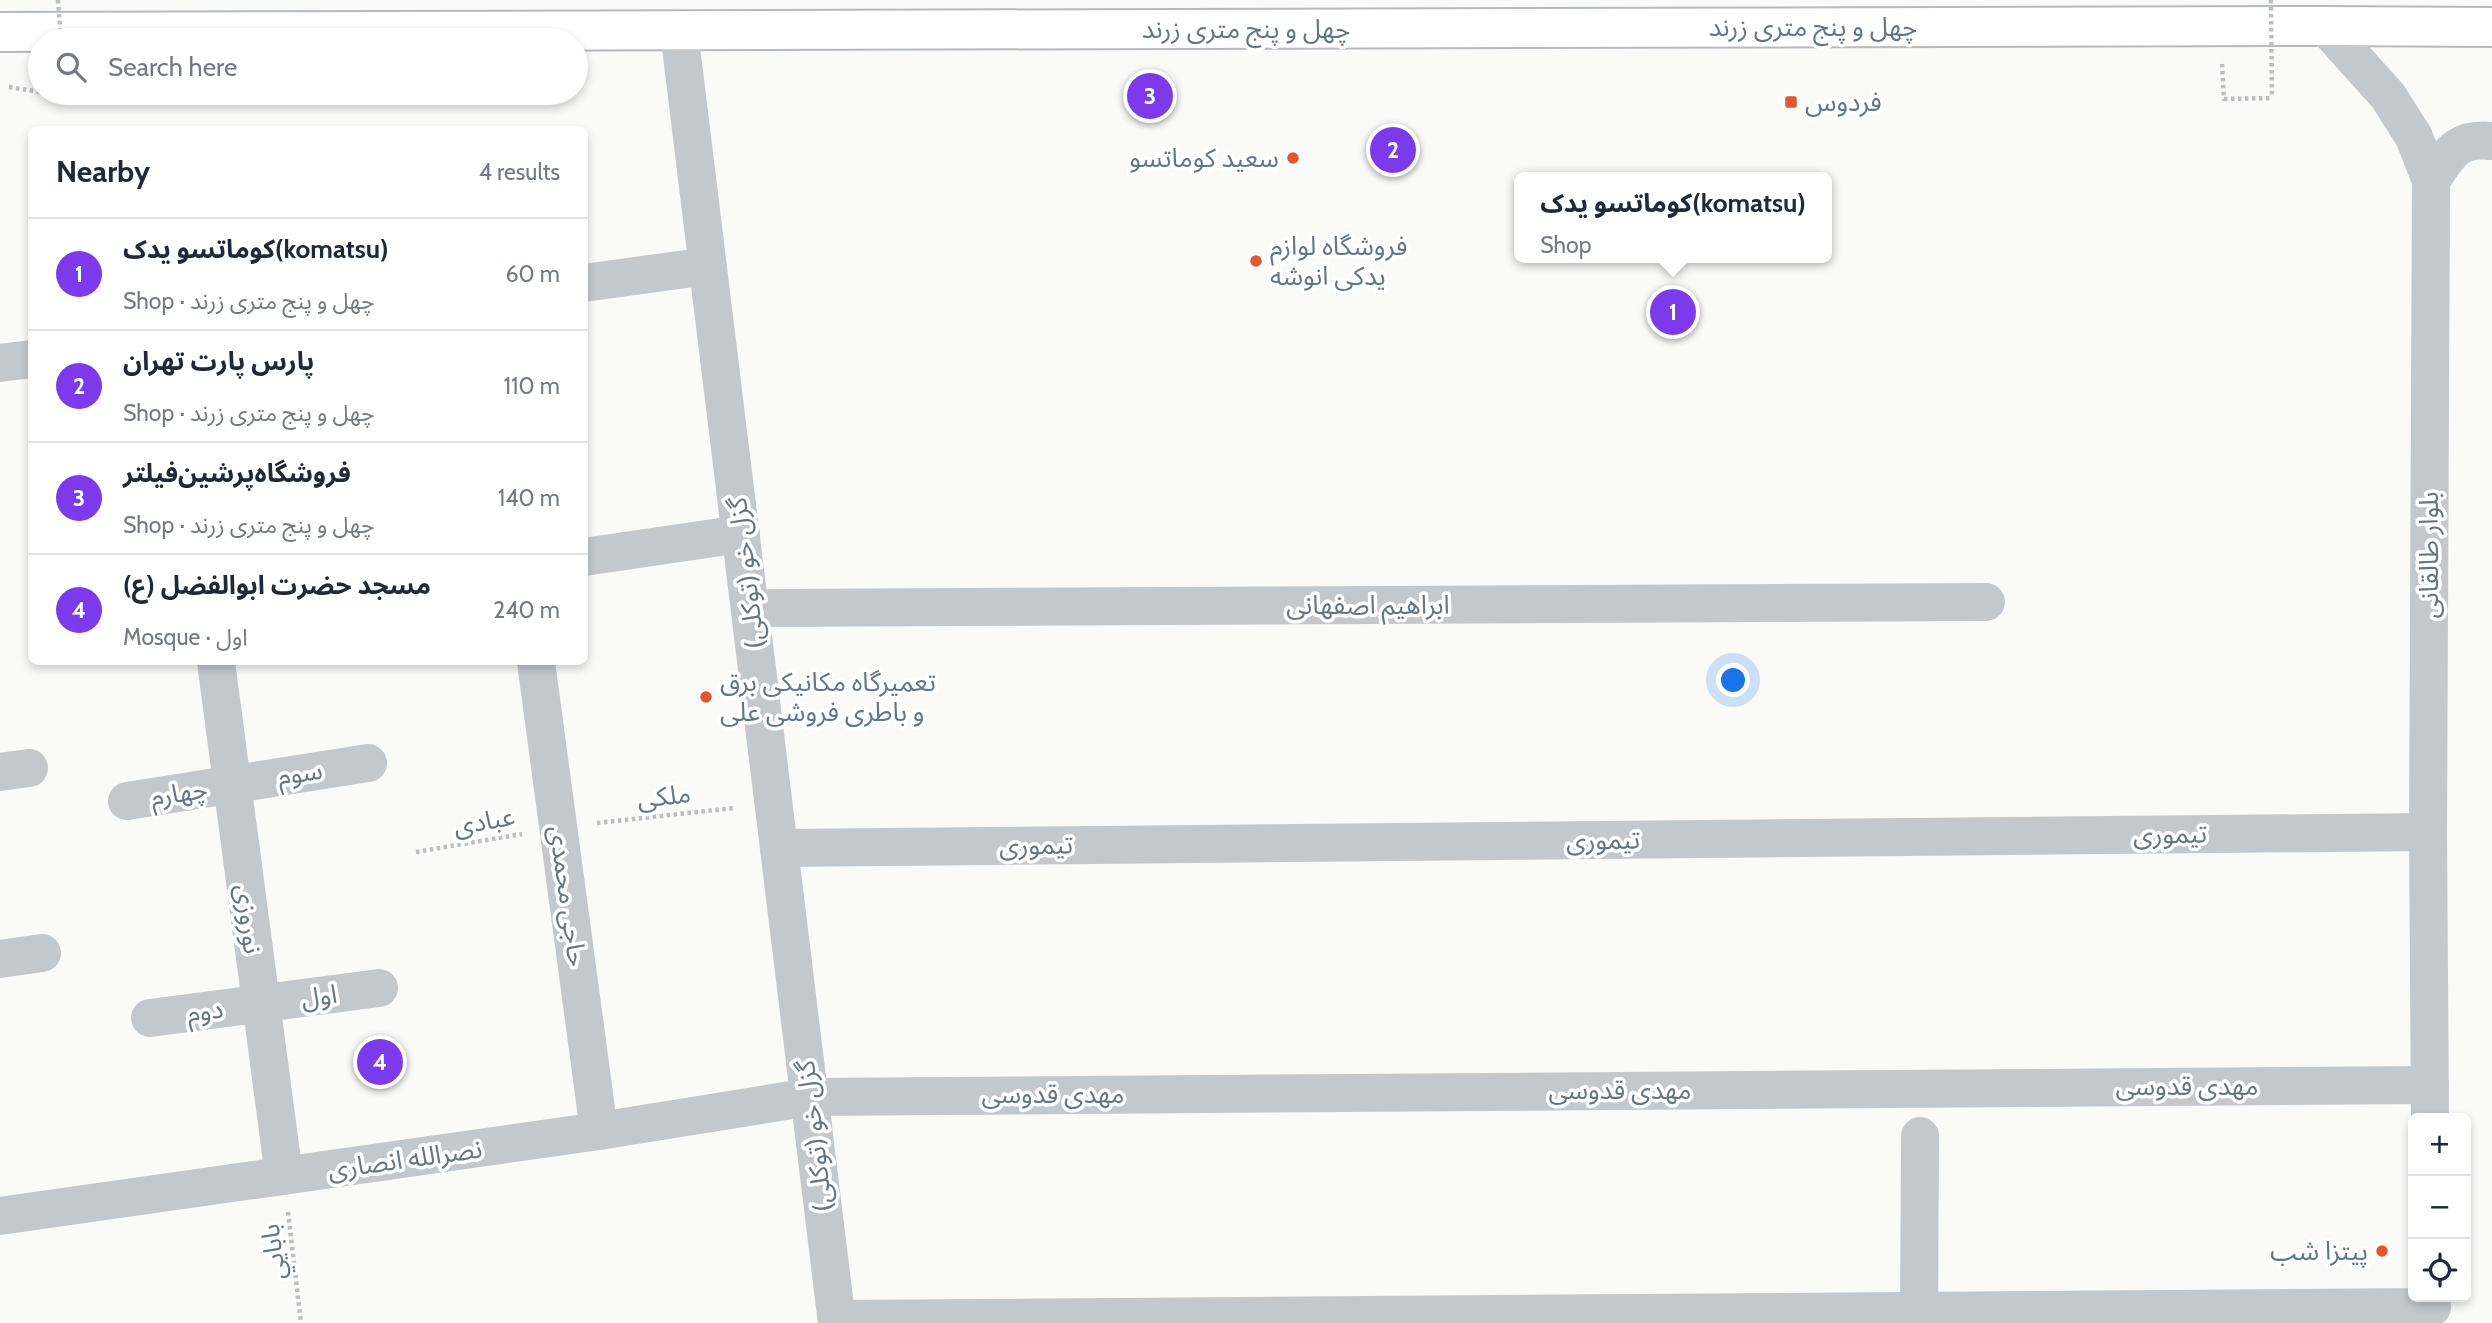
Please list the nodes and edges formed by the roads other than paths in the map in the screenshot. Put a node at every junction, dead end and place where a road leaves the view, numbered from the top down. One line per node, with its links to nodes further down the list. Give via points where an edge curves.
1 (2326, 26): 2 (main road, چهل و پنج متری زرند); 4 (main road, چهل و پنج متری زرند); 8 (street, بلوار طالقانی, via 2388,96 2414,137)
2 (2492, 27)
3 (588, 31): 4 (main road, چهل و پنج متری زرند)
4 (679, 31): 9 (street, گزل خو (توکلی))
5 (0, 32): 6 (main road, چهل و پنج متری زرند)
6 (28, 32)
7 (2492, 141): 8 (street, via 2475,139 2450,152)
8 (2431, 181): 22 (street, بلوار طالقانی)
9 (708, 266): 10 (street); 13 (street, گزل خو (توکلی))
10 (588, 282)
11 (28, 360): 12 (street)
12 (0, 363)
13 (741, 534): 14 (street); 16 (street, گزل خو (توکلی))
14 (588, 556)
15 (1986, 602): 16 (street, ابراهیم اصفهانی)
16 (750, 608): 23 (street, گزل خو (توکلی))
17 (216, 665): 20 (street, نوروزی)
18 (536, 665): 31 (street, حاجی محمدی)
19 (368, 763): 20 (street, سوم)
20 (232, 784): 21 (street, چهارم); 27 (street, نوروزی)
21 (127, 801)
22 (2427, 832): 23 (street, تیموری); 30 (street, بلوار طالقانی)
23 (779, 848): 29 (street, گزل خو (توکلی))
24 (42, 953): 25 (street)
25 (0, 959)
26 (379, 988): 27 (street, اول)
27 (260, 1004): 28 (street, دوم); 33 (street, نوروزی)
28 (150, 1018)
29 (810, 1097): 30 (street, مهدی قدوسی); 31 (street, نصرالله انصاری); 37 (street, گزل خو (توکلی))
30 (2430, 1101)
31 (599, 1131): 33 (street, نصرالله انصاری)
32 (1920, 1136): 36 (street)
33 (284, 1176): 34 (street, نصرالله انصاری)
34 (0, 1216)
35 (2432, 1309): 36 (street)
36 (1919, 1317): 37 (street)
37 (837, 1321)

